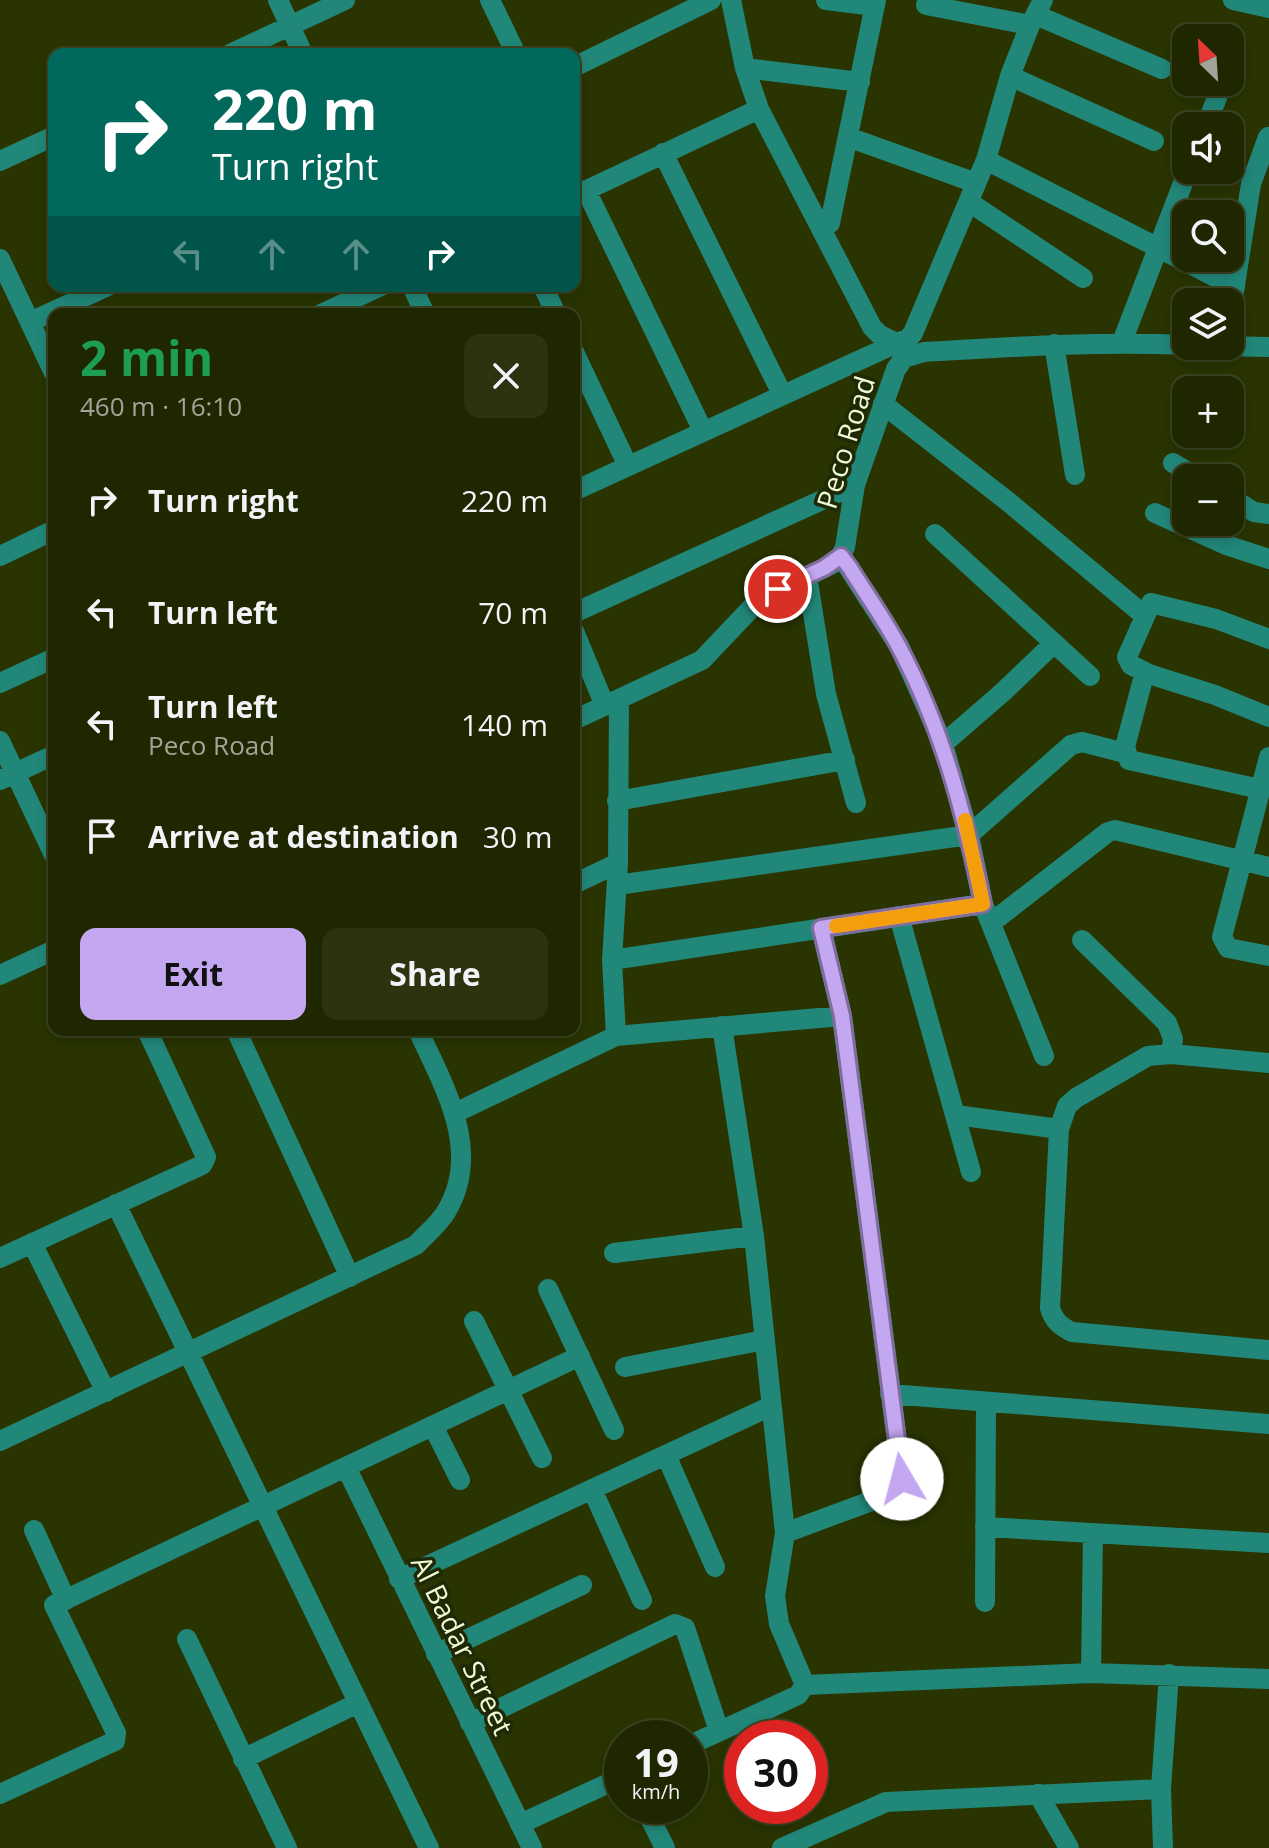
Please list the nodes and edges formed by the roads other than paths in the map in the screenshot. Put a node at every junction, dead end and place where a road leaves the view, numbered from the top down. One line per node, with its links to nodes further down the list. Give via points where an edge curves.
1 (278, 0): 12 (street)
2 (345, 0): 12 (street)
3 (490, 0): 15 (street)
4 (711, 0): 16 (street)
5 (731, 0): 17 (street)
6 (826, 0): 8 (street)
7 (1233, 0): 10 (street)
8 (875, 3): 20 (street)
9 (926, 5): 11 (street)
10 (1269, 8)
11 (1036, 13): 18 (street); 19 (street)
12 (290, 26): 13 (street); 14 (street)
13 (243, 48)
14 (300, 48)
15 (513, 48)
16 (580, 64)
17 (745, 68): 20 (street); 21 (street)
18 (1162, 69)
19 (1010, 76): 25 (street); 27 (street)
20 (860, 82): 22 (street)
21 (759, 109): 26 (street); 32 (street)
22 (848, 137): 30 (street); 32 (street, via 830,223)
23 (1268, 137): 36 (street, via 1251,184)
24 (48, 139): 28 (street)
25 (1154, 141)
26 (663, 153): 31 (street); 51 (street)
27 (986, 160): 30 (street); 33 (street)
28 (0, 161)
29 (1182, 184): 33 (street)
30 (972, 192): 35 (street); 48 (street)
31 (580, 193): 53 (street)
32 (821, 228): 48 (street, via 872,327)
33 (1157, 247): 36 (street); 43 (street)
34 (0, 259): 42 (street)
35 (1083, 278)
36 (1235, 287)
37 (95, 292): 39 (street)
38 (368, 292): 40 (street)
39 (60, 308)
40 (334, 308)
41 (48, 314): 42 (street)
42 (30, 322): 49 (street)
43 (1122, 342): 44 (street, Peco Road); 45 (street, Peco Road)
44 (1054, 344): 48 (street, Peco Road); 55 (street)
45 (1172, 344)
46 (1244, 346): 47 (street)
47 (1269, 347)
48 (901, 350): 51 (street); 52 (street, Peco Road)
49 (48, 360)
50 (580, 365): 54 (street)
51 (782, 394): 53 (street)
52 (883, 404): 56 (street, Peco Road); 68 (street)
53 (703, 431): 54 (street)
54 (628, 466): 57 (street)
55 (1075, 475)
56 (855, 485): 64 (street, Peco Road); 67 (street)
57 (580, 488)
58 (1244, 506): 60 (street)
59 (1155, 513): 65 (street)
60 (1269, 514)
61 (48, 533): 63 (street)
62 (935, 534): 71 (street)
63 (0, 556)
64 (841, 556): 66 (street); 80 (street, via 899,646)
65 (1269, 559)
66 (807, 576): 76 (street, via 758,601 702,660); 84 (street, via 826,694)
67 (580, 610)
68 (1145, 616): 69 (street, via 1156,603); 73 (street, via 1127,657)
69 (1269, 639)
70 (580, 643): 76 (street)
71 (1053, 644): 74 (street); 80 (street)
72 (48, 661): 75 (street)
73 (1149, 674): 78 (street); 81 (street, via 1143,679)
74 (1090, 676)
75 (0, 683)
76 (612, 704): 77 (street); 87 (street)
77 (580, 717)
78 (1269, 717)
79 (0, 741): 85 (street)
80 (943, 744): 89 (street)
81 (1125, 753): 86 (street, via 1133,762); 89 (street, via 1082,742 1071,745)
82 (1269, 757): 86 (street)
83 (48, 758): 85 (street)
84 (845, 760): 87 (street); 88 (street)
85 (8, 777): 90 (street)
86 (1260, 789): 91 (street)
87 (617, 801): 92 (street)
88 (856, 803)
89 (969, 835): 95 (street); 96 (street)
90 (48, 845)
91 (1242, 862): 93 (street); 98 (street, via 1115,830); 102 (street, via 1223,941 1228,948)
92 (618, 863): 94 (street); 95 (street)
93 (1269, 867)
94 (580, 881)
95 (617, 885): 103 (street)
96 (983, 904): 97 (street); 98 (street)
97 (899, 916): 99 (street); 115 (street)
98 (991, 923): 112 (street)
99 (821, 928): 103 (street); 105 (street)
100 (1082, 940): 111 (street, via 1167,1023)
101 (48, 953): 104 (street)
102 (1269, 956)
103 (612, 960): 110 (street)
104 (0, 975)
105 (842, 1016): 106 (street); 133 (street)
106 (722, 1026): 110 (street); 119 (street)
107 (150, 1036): 118 (street, via 206,1157 202,1165)
108 (239, 1036): 123 (street)
109 (421, 1036): 114 (street)
110 (616, 1036): 114 (street)
111 (1171, 1054): 113 (street); 116 (street, via 1148,1056 1076,1098 1067,1106)
112 (1044, 1056)
113 (1269, 1063)
114 (455, 1113): 123 (street, via 462,1152 448,1209 416,1245)
115 (956, 1115): 116 (street); 117 (street)
116 (1059, 1129): 127 (street, via 1053,1319 1083,1334)
117 (971, 1172)
118 (116, 1204): 120 (street); 128 (street)
119 (754, 1236): 121 (street); 126 (street)
120 (32, 1243): 122 (street); 132 (street)
121 (614, 1253)
122 (0, 1258)
123 (350, 1277): 128 (street)
124 (548, 1289): 129 (street)
125 (474, 1321): 131 (street)
126 (764, 1340): 130 (street); 135 (street)
127 (1269, 1350)
128 (189, 1353): 132 (street); 145 (street)
129 (580, 1356): 131 (street); 138 (street)
130 (625, 1367)
131 (510, 1390): 137 (street); 141 (street)
132 (106, 1392): 139 (street)
133 (890, 1394): 134 (street); 148 (street, via 901,1486)
134 (986, 1402): 136 (street); 146 (street)
135 (771, 1406): 140 (street); 148 (street)
136 (1269, 1424)
137 (433, 1426): 142 (street); 143 (street)
138 (614, 1430)
139 (0, 1441)
140 (666, 1455): 144 (street); 151 (street)
141 (542, 1458)
142 (346, 1467): 145 (street); 152 (street, Al Badar Street)
143 (460, 1480)
144 (592, 1489): 152 (street); 155 (street)
145 (263, 1506): 154 (street); 163 (street)
146 (985, 1527): 149 (street); 156 (street)
147 (34, 1530): 154 (street)
148 (785, 1533): 162 (street, via 775,1596 779,1624)
149 (1093, 1533): 150 (street); 159 (street)
150 (1269, 1543)
151 (715, 1567)
152 (399, 1579): 158 (street, Al Badar Street)
153 (582, 1585): 158 (street)
154 (66, 1600): 170 (street, via 54,1605 116,1733 115,1741)
155 (642, 1600)
156 (985, 1602)
157 (187, 1639): 167 (street)
158 (436, 1654): 164 (street, Al Badar Street)
159 (1091, 1673): 160 (street); 162 (street)
160 (1169, 1674): 161 (street); 169 (street)
161 (1269, 1679)
162 (805, 1685): 165 (street, via 798,1695)
163 (358, 1703): 167 (street); 175 (street)
164 (470, 1723): 165 (street, via 675,1624 685,1628); 172 (street, Al Badar Street)
165 (719, 1731): 166 (street)
166 (708, 1736)
167 (243, 1759): 174 (street)
168 (604, 1785): 172 (street)
169 (1161, 1789): 171 (street); 180 (street)
170 (0, 1794)
171 (1038, 1794): 178 (street, via 886,1802); 179 (street)
172 (520, 1824): 176 (street, Al Badar Street)
173 (653, 1824): 177 (street)
174 (287, 1848)
175 (429, 1848)
176 (532, 1848)
177 (665, 1848)
178 (782, 1848)
179 (1069, 1848)
180 (1163, 1848)

